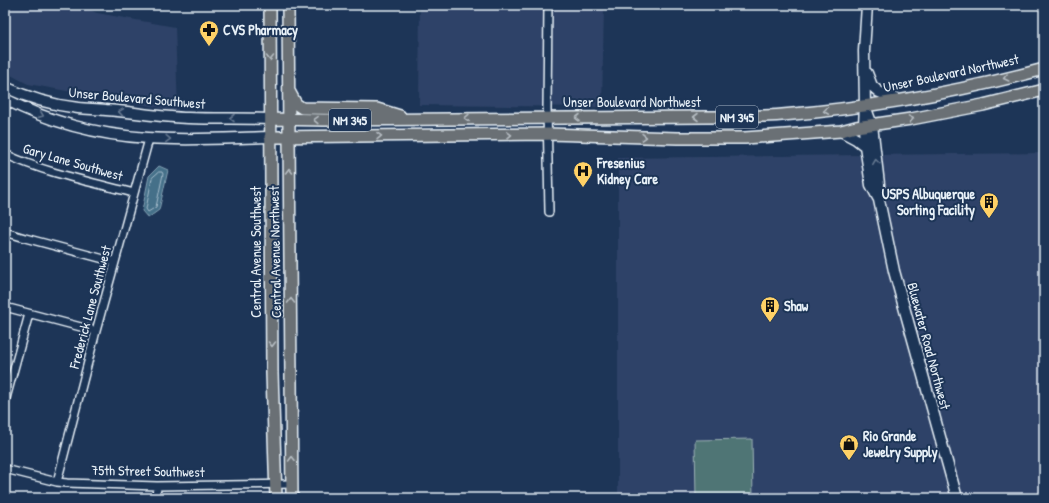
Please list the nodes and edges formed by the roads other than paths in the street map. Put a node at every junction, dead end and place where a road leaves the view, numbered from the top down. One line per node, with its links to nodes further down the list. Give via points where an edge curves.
1 (270, 5): 14 (main road, Central Avenue Southwest, one-way to 14)
2 (288, 5): 9 (main road, Central Avenue Northwest)
3 (548, 5): 13 (street)
4 (867, 5): 5 (street, Bluewater Road Northwest)
5 (865, 67): 11 (street, via 872,86); 12 (street, Bluewater Road Northwest)
6 (1044, 69): 11 (main road, Unser Boulevard Northwest / NM 345, one-way to 11)
7 (5, 86): 14 (street, Unser Boulevard Southwest, one-way to 7, via 188,118 80,108 40,100)
8 (1044, 90): 17 (main road, NM 345, one-way to 8, via 982,105)
9 (288, 91): 15 (main road, Central Avenue Northwest); 16 (main road, via 296,104 302,108 377,109)
10 (5, 99): 22 (street, one-way to 22, via 71,125 103,133)
11 (898, 100): 12 (main road, Unser Boulevard Northwest / NM 345)
12 (865, 106): 13 (main road, Unser Boulevard Northwest / NM 345, one-way to 13, via 750,116); 17 (street, Bluewater Road Northwest)
13 (548, 118): 16 (main road, Unser Boulevard Northwest / NM 345, one-way to 16); 19 (street)
14 (271, 119): 15 (main road, NM 345); 20 (main road, Central Avenue Southwest)
15 (288, 119): 16 (main road, Unser Boulevard Northwest / NM 345, one-way to 15); 21 (main road, Central Avenue Northwest)
16 (411, 119)
17 (868, 126): 18 (main road, NM 345); 23 (street, Bluewater Road Northwest); 26 (street, Bluewater Road Northwest, one-way to 17, via 879,184)
18 (841, 131): 19 (main road, NM 345, one-way to 18, via 738,138); 23 (street, via 856,138)
19 (548, 134): 21 (main road, NM 345, one-way to 19); 27 (street)
20 (270, 137): 21 (main road, NM 345); 22 (street, one-way to 20, via 177,140); 37 (main road, Central Avenue Southwest, one-way to 37)
21 (289, 137): 38 (main road, Central Avenue Northwest, one-way to 21)
22 (149, 138): 25 (street, Frederick Lane Southwest)
23 (865, 146): 26 (street, Bluewater Road Northwest, via 872,185)
24 (5, 154): 25 (street, Gary Lane Southwest, via 38,168)
25 (134, 193): 29 (street, Frederick Lane Southwest)
26 (879, 200): 43 (street, Bluewater Road Northwest, via 894,271)
27 (549, 212)
28 (5, 232): 29 (street)
29 (115, 262): 32 (street, Frederick Lane Southwest)
30 (5, 307): 31 (street)
31 (29, 314): 32 (street); 33 (street)
32 (96, 331): 36 (street, Frederick Lane Southwest)
33 (8, 382): 34 (street)
34 (5, 402)
35 (5, 469): 36 (street, 75th Street Southwest)
36 (57, 482): 39 (street, 75th Street Southwest)
37 (275, 484): 38 (street, 75th Street Southwest); 39 (street, 75th Street Southwest); 41 (main road, Central Avenue Southwest)
38 (292, 484): 42 (main road, Central Avenue Northwest)
39 (157, 486): 40 (street)
40 (156, 498)
41 (276, 498)
42 (292, 498)
43 (957, 498)

